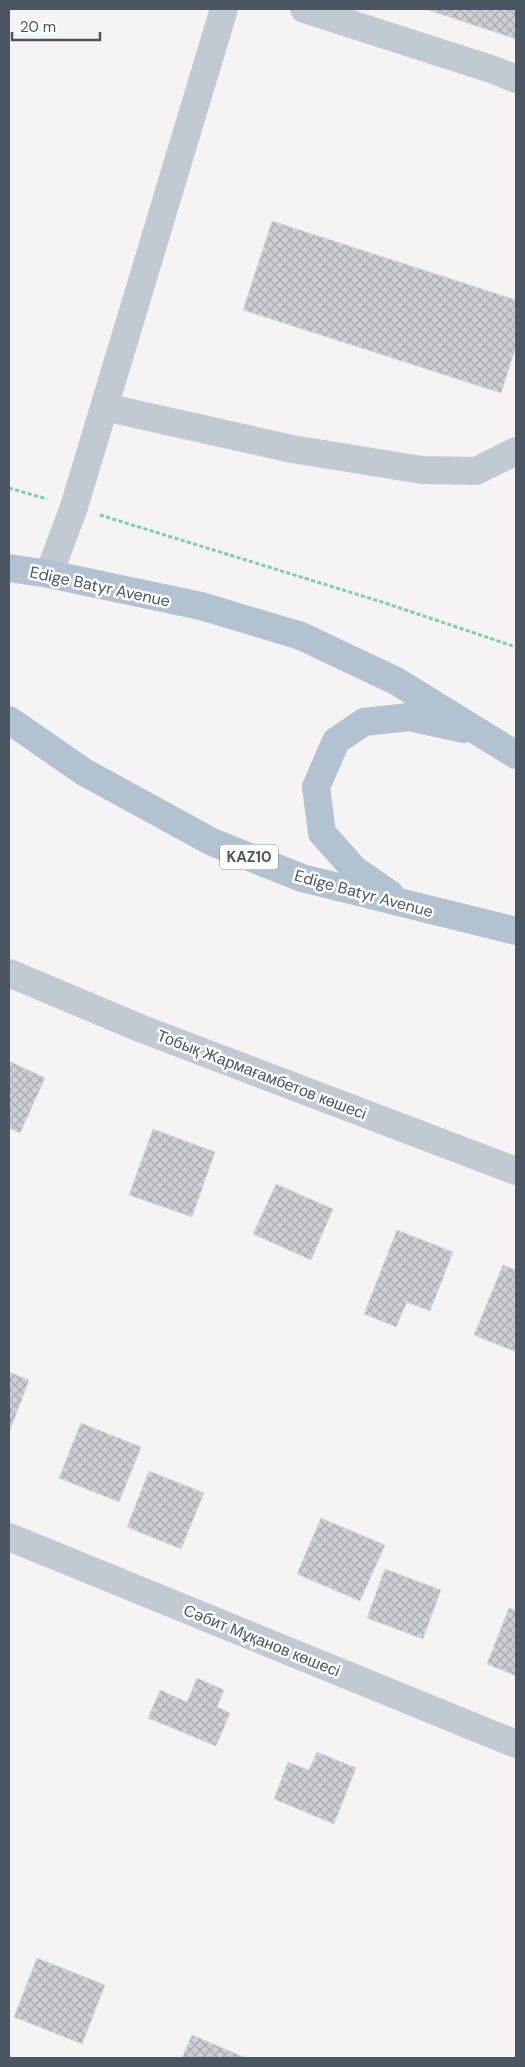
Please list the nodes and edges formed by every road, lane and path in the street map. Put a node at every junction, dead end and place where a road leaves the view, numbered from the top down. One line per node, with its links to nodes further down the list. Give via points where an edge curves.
1 (224, 9): 4 (street)
2 (304, 9): 3 (street)
3 (516, 79)
4 (104, 407): 5 (street, via 292,449 422,470 476,472); 7 (street)
5 (516, 451)
6 (9, 488): 7 (path)
7 (74, 507): 9 (street); 10 (path)
8 (9, 568): 9 (main road, Edige Batyr Avenue)
9 (49, 574): 12 (main road, Edige Batyr Avenue, via 201,606 300,636 396,681)
10 (516, 647)
11 (9, 720): 14 (main road, Edige Batyr Avenue / KAZ10, via 84,772 212,842 302,878)
12 (485, 734): 13 (main road, Edige Batyr Avenue); 14 (main road, via 409,717 364,722 336,741 316,787 322,833 356,870)
13 (516, 755)
14 (406, 905): 15 (main road, Edige Batyr Avenue / KAZ10)
15 (516, 931)
16 (9, 973): 17 (street, Тобық Жармағамбетов көшесі, via 142,1028)
17 (516, 1171)
18 (9, 1537): 19 (street, Сәбит Мұқанов көшесі)
19 (516, 1744)

